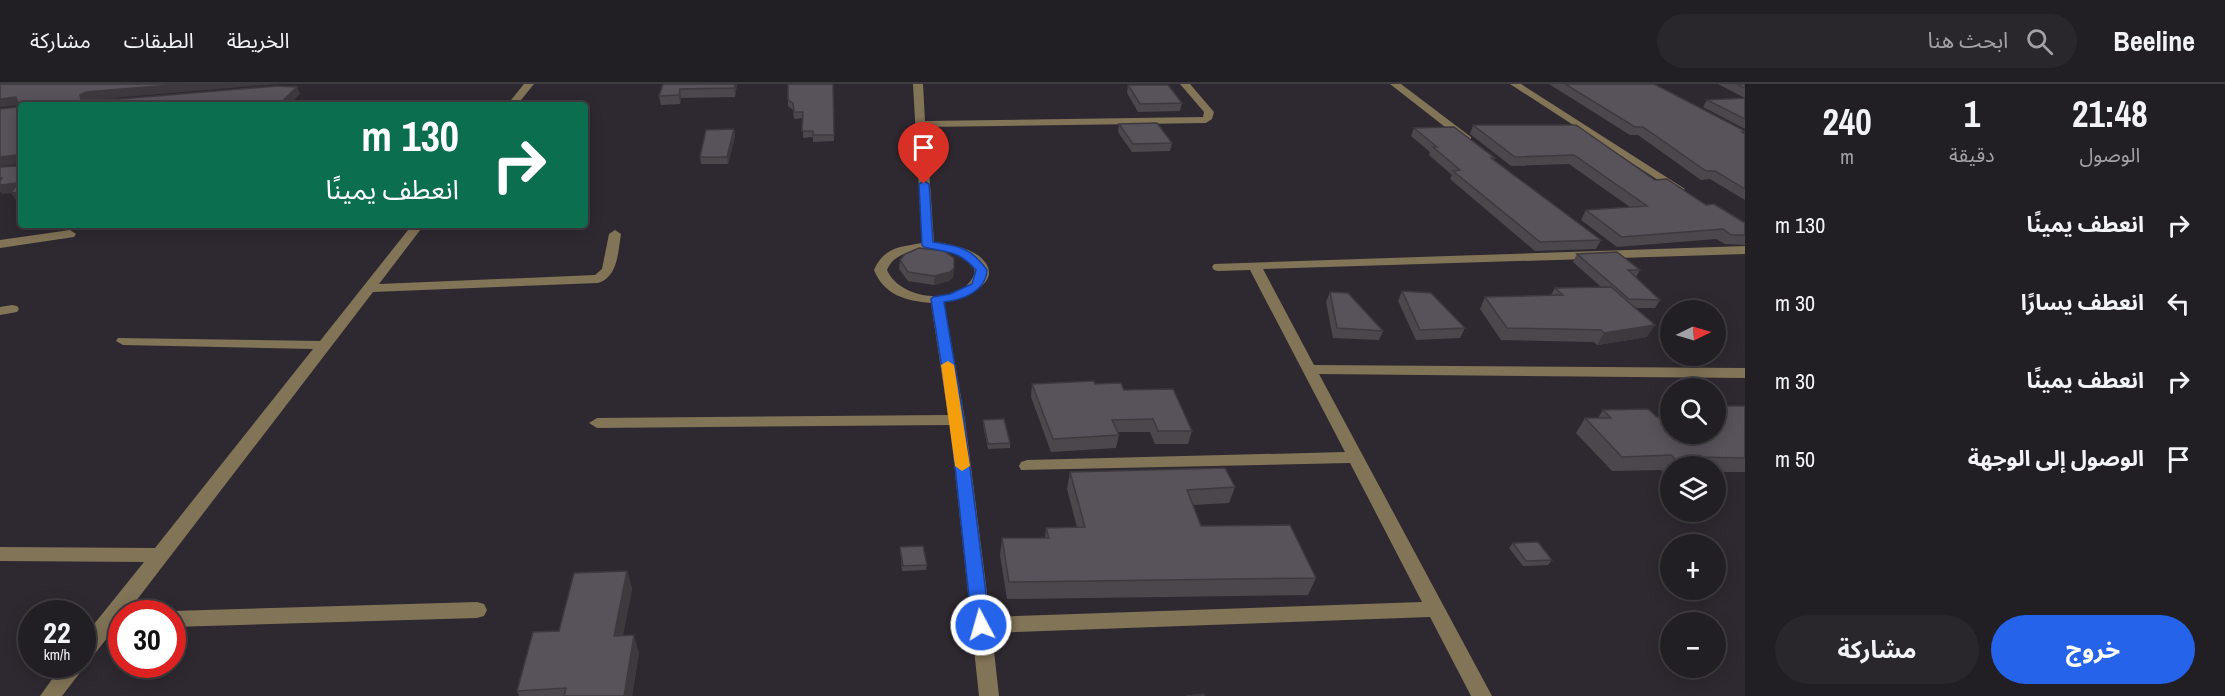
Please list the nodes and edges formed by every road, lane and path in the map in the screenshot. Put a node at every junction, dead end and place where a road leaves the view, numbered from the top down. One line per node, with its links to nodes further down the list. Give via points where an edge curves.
1 (528, 84): 6 (street)
2 (918, 84): 7 (street)
3 (1185, 84): 7 (street, via 1209,112 1206,120)
4 (1395, 84): 8 (street)
5 (1515, 84): 9 (street)
6 (514, 102)
7 (920, 124): 15 (street)
8 (1478, 148)
9 (1685, 193)
10 (416, 228): 20 (street)
11 (70, 234): 14 (street)
12 (615, 234): 20 (street, via 608,270 598,279)
13 (1596, 240): 17 (street)
14 (0, 244)
15 (928, 245): 21 (street, via 957,249 982,270 976,286 960,295); 21 (street, via 888,256 880,272 883,281 904,295)
16 (1745, 250): 17 (street)
17 (1614, 254): 18 (street)
18 (1254, 266): 19 (street); 24 (street)
19 (1218, 267)
20 (369, 288): 23 (street)
21 (937, 299): 26 (street)
22 (123, 341): 23 (street)
23 (324, 345): 31 (street)
24 (1309, 369): 25 (street); 28 (street)
25 (1745, 374)
26 (957, 420): 27 (street); 36 (street)
27 (597, 423)
28 (1356, 457): 29 (street); 33 (street)
29 (1027, 466)
30 (0, 554): 31 (street)
31 (159, 555): 32 (street)
32 (130, 600)
33 (1436, 609): 36 (street); 42 (street)
34 (477, 610): 35 (street)
35 (186, 619)
36 (981, 625): 41 (street)
37 (108, 630): 38 (street)
38 (96, 642)
39 (64, 678): 40 (street)
40 (50, 696)
41 (989, 696)
42 (1482, 696)

